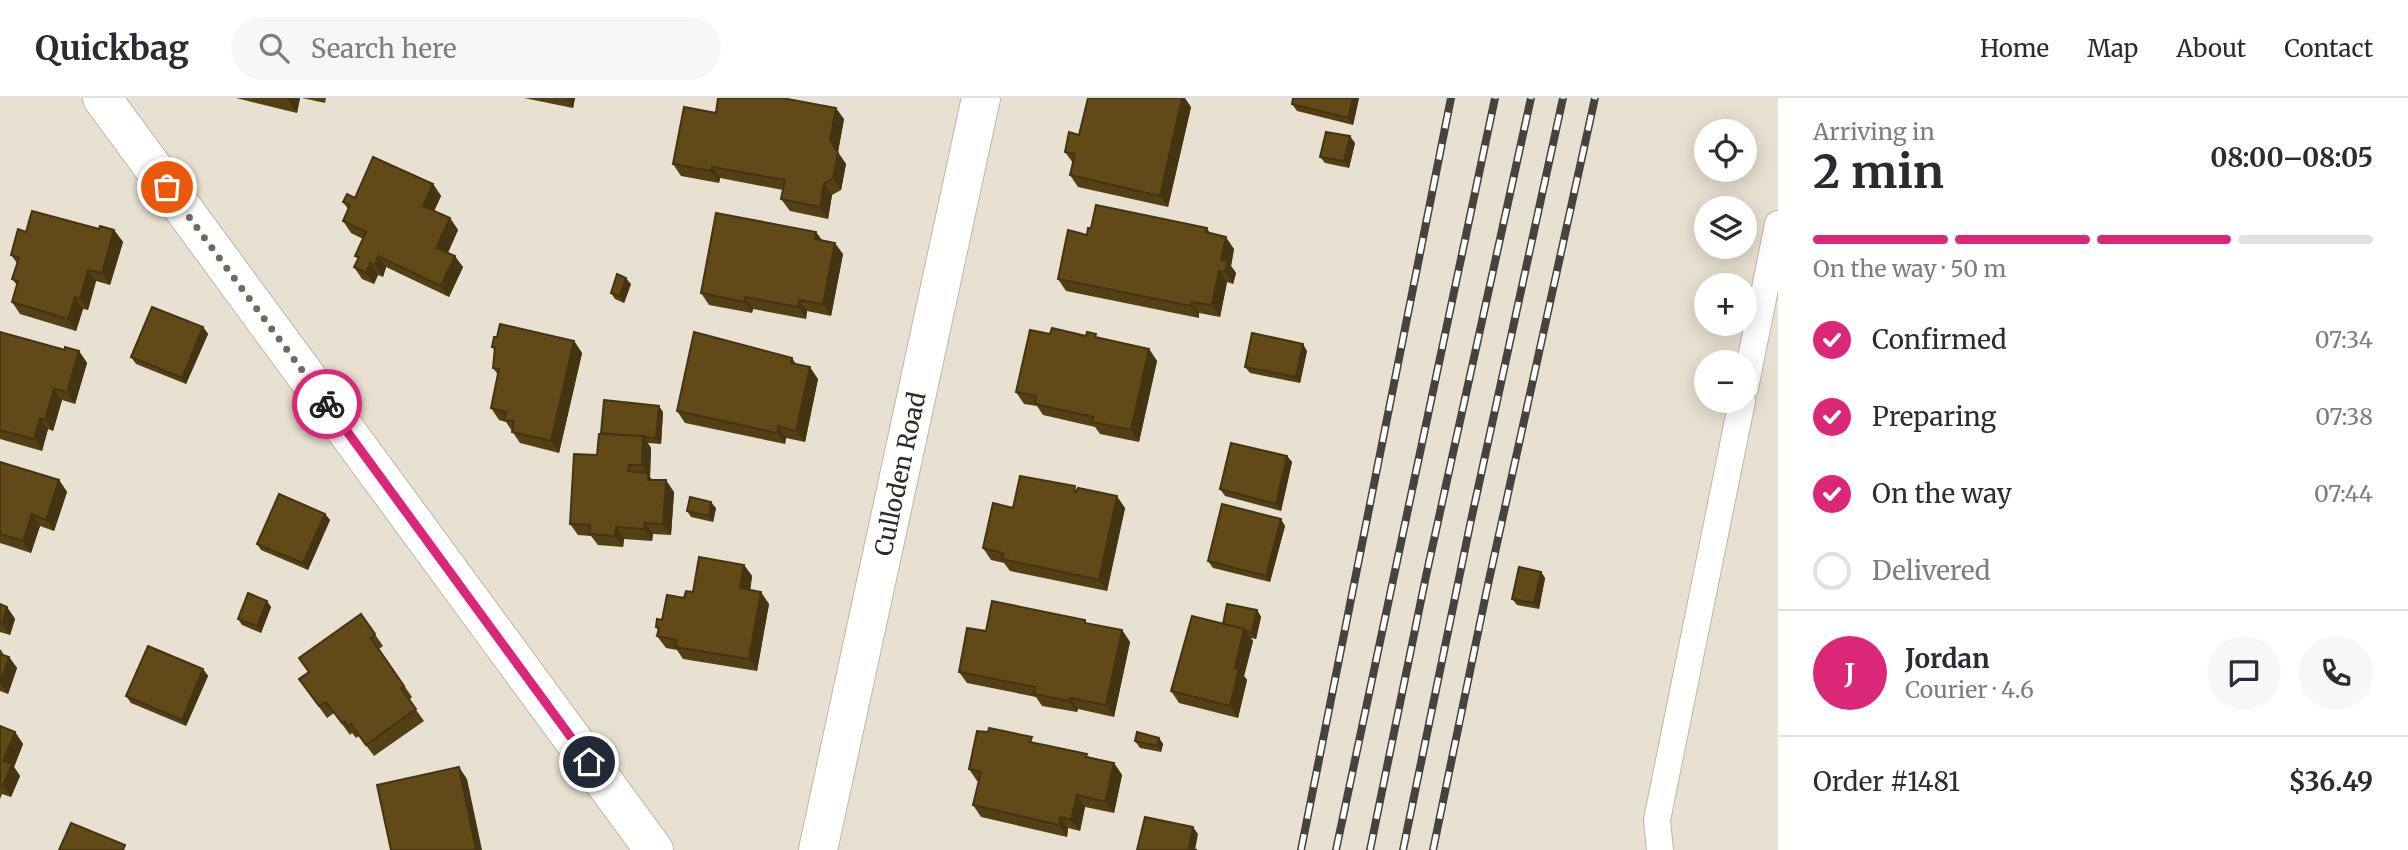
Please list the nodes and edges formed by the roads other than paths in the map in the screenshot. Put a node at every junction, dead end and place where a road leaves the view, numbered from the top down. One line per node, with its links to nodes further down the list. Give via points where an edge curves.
1 (102, 98): 6 (street)
2 (981, 98): 7 (street, Culloden Road)
3 (1778, 224): 4 (lane)
4 (1753, 350)
5 (1740, 413): 8 (lane, via 1657,820)
6 (654, 850)
7 (818, 850)
8 (1660, 850)

